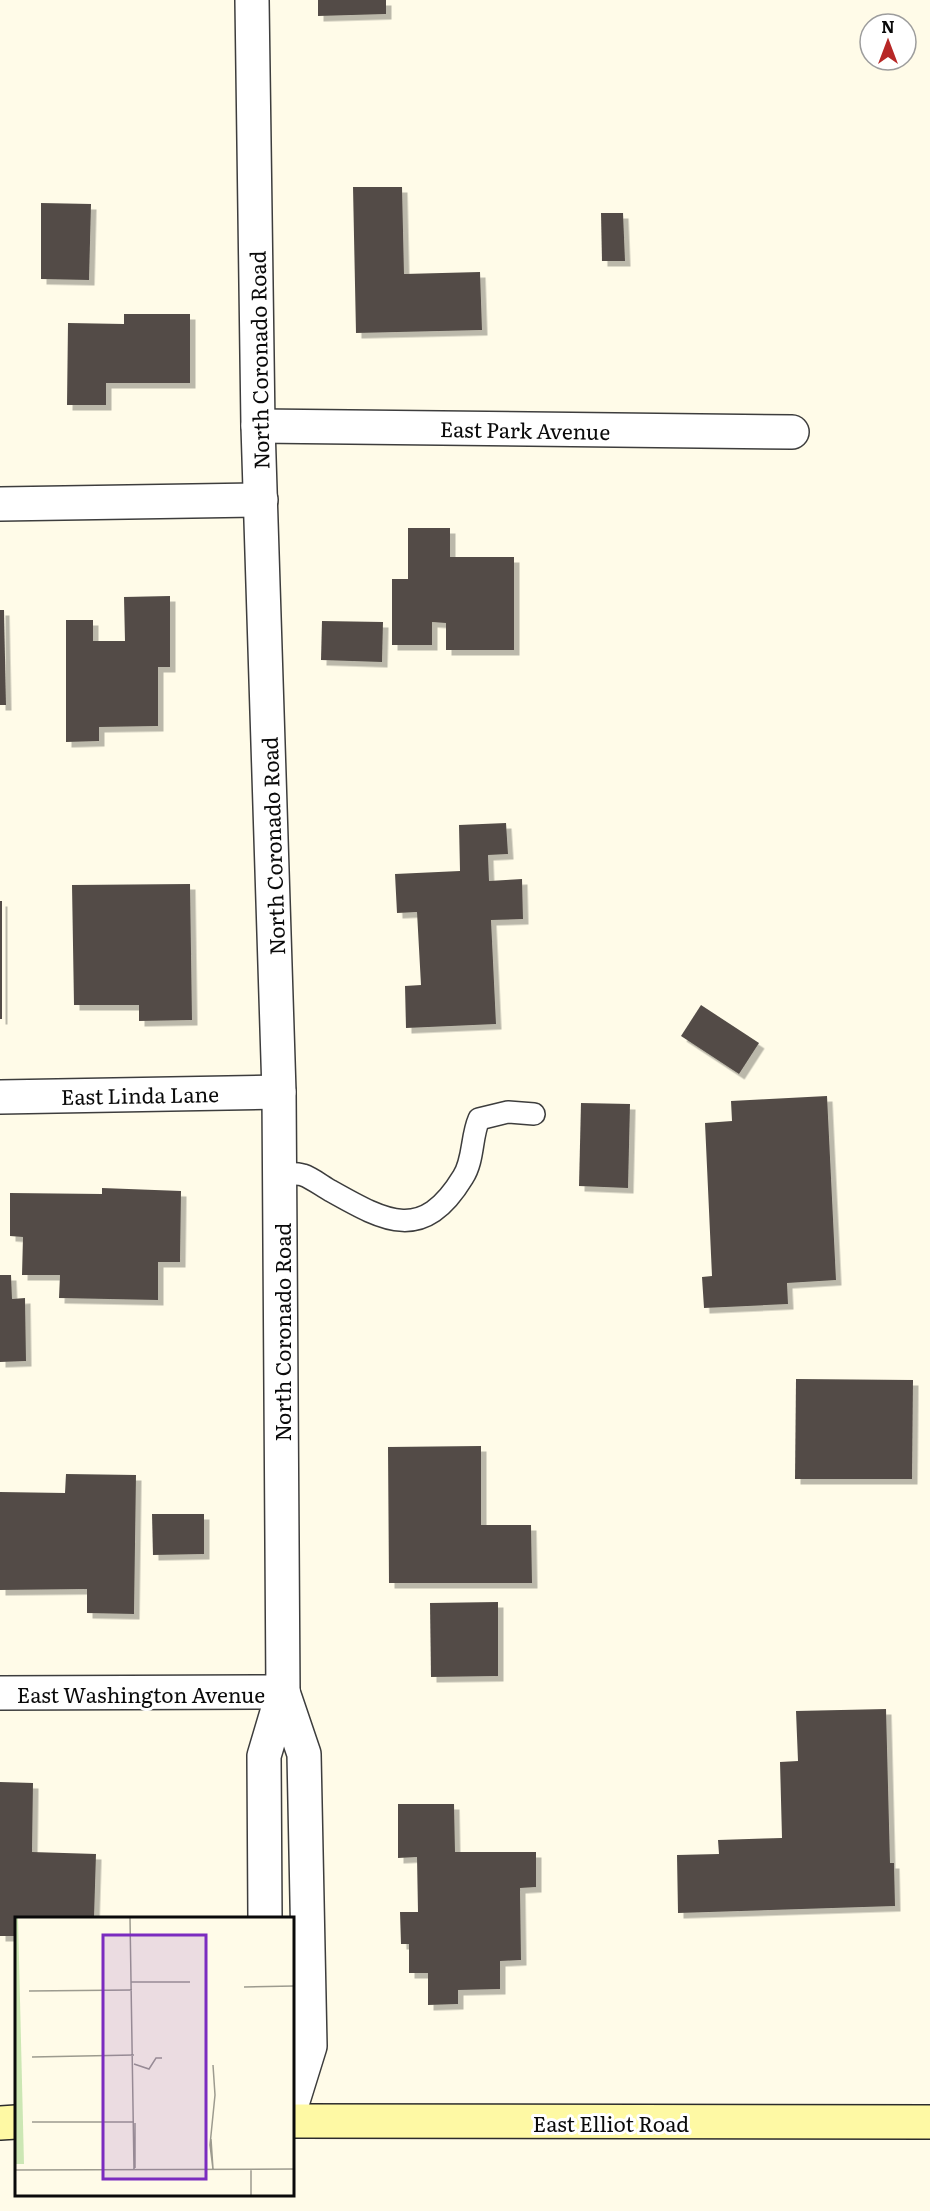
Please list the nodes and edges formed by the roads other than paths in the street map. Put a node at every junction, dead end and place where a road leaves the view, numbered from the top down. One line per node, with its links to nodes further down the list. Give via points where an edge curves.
1 (252, 0): 2 (street, North Coronado Road)
2 (258, 426): 3 (street, East Park Avenue); 4 (street, North Coronado Road)
3 (792, 432)
4 (261, 500): 5 (street); 6 (street, North Coronado Road)
5 (0, 504)
6 (279, 1092): 7 (street, East Linda Lane); 9 (street, North Coronado Road)
7 (0, 1097)
8 (534, 1114): 9 (lane, via 508,1112 479,1119 463,1178 439,1207 422,1218 394,1222 362,1209 303,1175)
9 (280, 1173): 10 (street, North Coronado Road)
10 (283, 1692): 11 (street, East Washington Avenue); 12 (street, North Coronado Road, via 264,1756); 13 (street, North Coronado Road, via 304,1754 310,2046)
11 (0, 1693)
12 (265, 1917)
13 (294, 2098)
14 (294, 2121): 15 (main road, East Elliot Road)
15 (930, 2122)

